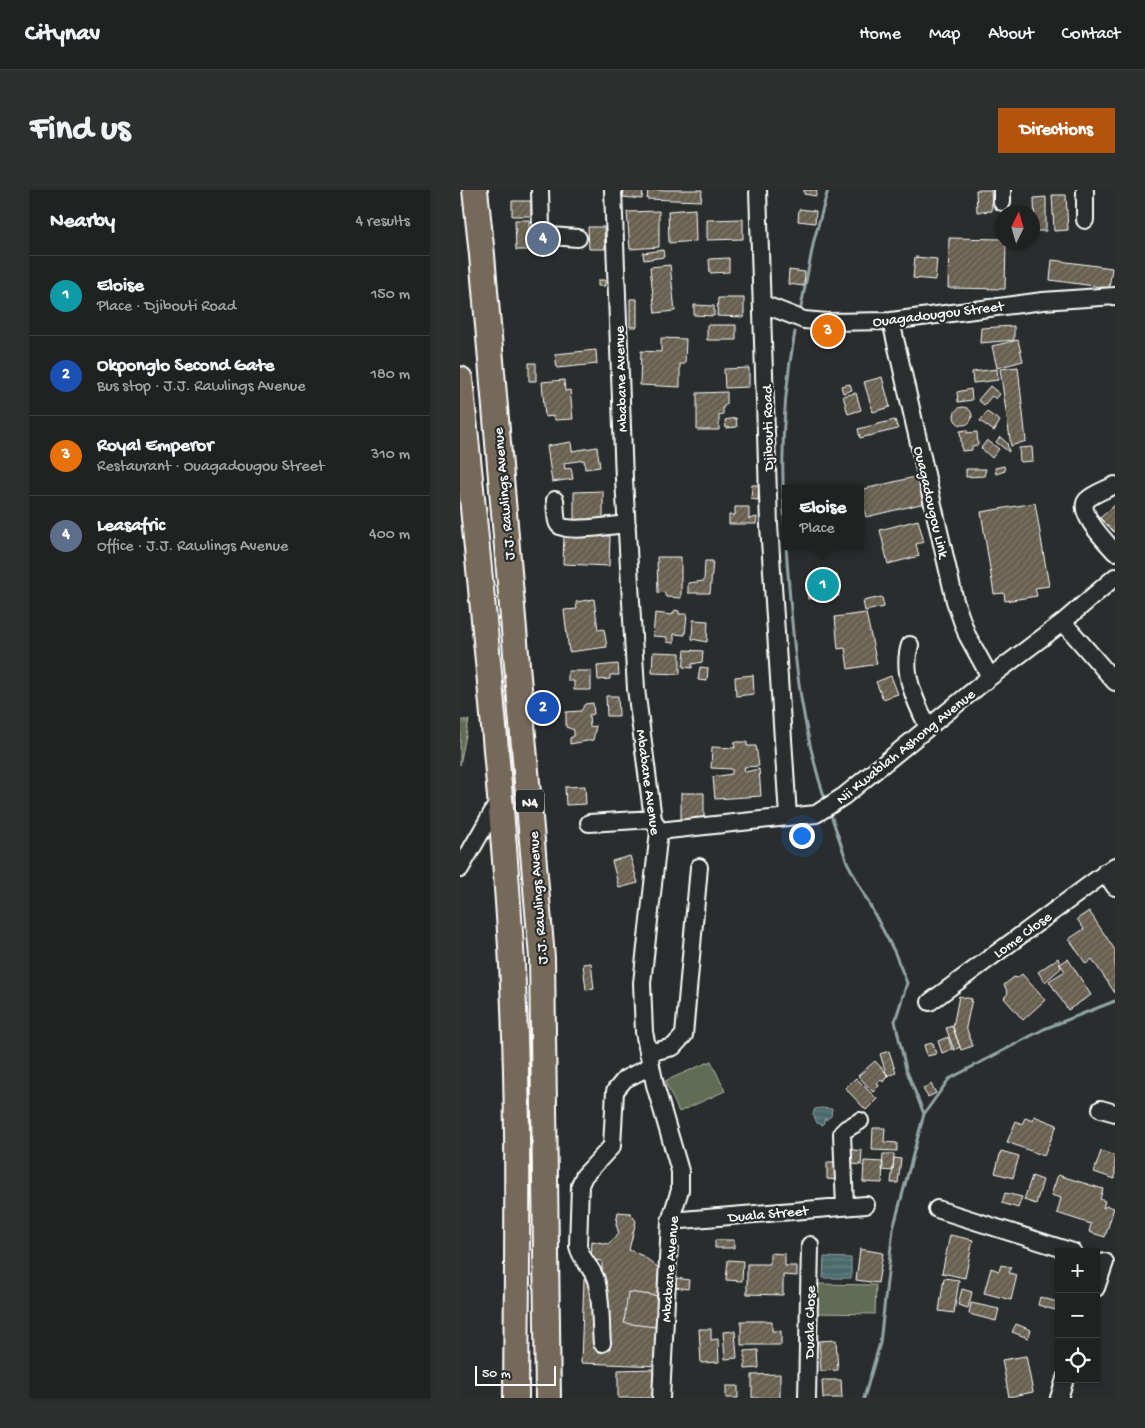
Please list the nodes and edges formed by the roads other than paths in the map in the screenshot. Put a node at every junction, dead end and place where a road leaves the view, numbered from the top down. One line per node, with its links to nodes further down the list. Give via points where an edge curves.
1 (540, 190): 7 (street, via 541,228 550,236)
2 (612, 190): 14 (street, Mbabane Avenue)
3 (758, 190): 9 (street, Djibouti Road)
4 (1085, 190): 6 (street)
5 (478, 195): 44 (highway, J.J. Rawlings Avenue / N4, via 542,958)
6 (1085, 220)
7 (578, 238)
8 (1115, 296): 10 (street, Ouagadougou Street, via 1042,301)
9 (763, 304): 10 (street, Ouagadougou Street, via 804,320); 23 (street, Djibouti Road, via 769,525)
10 (891, 321): 19 (street, Ouagadougou Link, via 955,601 967,635)
11 (460, 379): 22 (highway, J.J. Rawlings Avenue / N4)
12 (1115, 485): 15 (street, via 1087,500 1084,506 1086,516)
13 (555, 500): 14 (street, via 558,524 562,528)
14 (627, 524): 25 (street, Mbabane Avenue, via 636,689)
15 (1115, 552)
16 (1115, 577): 17 (street, Nii Kwablah Ashong Avenue)
17 (1063, 622): 19 (street, Nii Kwablah Ashong Avenue); 20 (street)
18 (910, 645): 21 (street, via 908,674 916,703)
19 (990, 677): 21 (street, Nii Kwablah Ashong Avenue)
20 (1115, 682)
21 (928, 727): 23 (street, Nii Kwablah Ashong Avenue, via 844,796 816,814)
22 (500, 799): 27 (street); 43 (highway, J.J. Rawlings Avenue / N4, via 511,948 517,1125)
23 (788, 816): 25 (street, Nii Kwablah Ashong Avenue, via 722,826)
24 (589, 824): 25 (street, Nii Kwablah Ashong Avenue)
25 (656, 825): 31 (street, Mbabane Avenue, via 642,983 644,1032)
26 (699, 867): 31 (street, via 684,1035 673,1046)
27 (460, 869)
28 (1110, 869): 29 (street); 30 (street, Lome Close)
29 (1115, 887)
30 (930, 1002)
31 (650, 1059): 36 (street, Mbabane Avenue, via 680,1171 680,1190); 41 (street, via 615,1092 612,1146 584,1176 580,1185 578,1246 597,1284)
32 (860, 1121): 34 (street, via 842,1134)
33 (866, 1205): 34 (street, Duala Street)
34 (845, 1206): 36 (street, Duala Street)
35 (937, 1209): 38 (street)
36 (670, 1221): 45 (street, Mbabane Avenue)
37 (810, 1245): 46 (street, Duala Close)
38 (1060, 1248)
39 (1106, 1262): 40 (street)
40 (1100, 1278)
41 (602, 1343)
42 (1064, 1383): 47 (street)
43 (516, 1398)
44 (548, 1398)
45 (661, 1398)
46 (808, 1398)
47 (1058, 1398)

